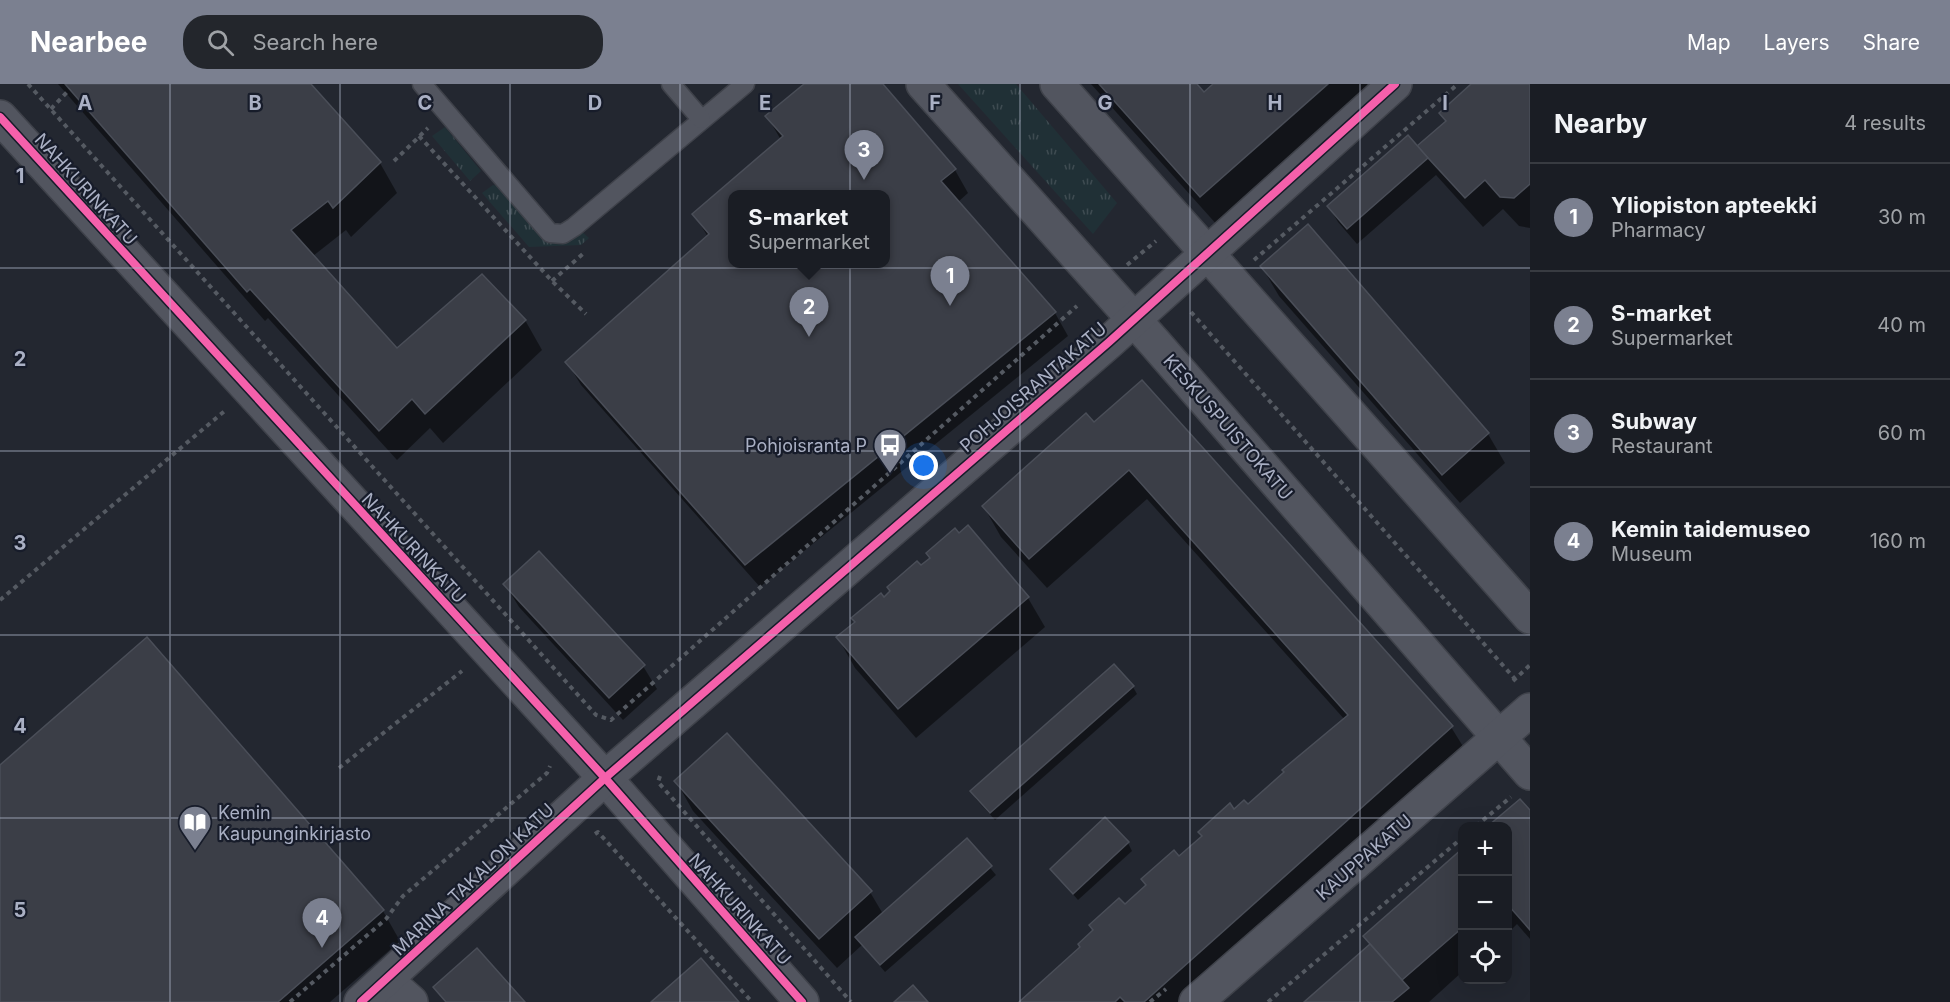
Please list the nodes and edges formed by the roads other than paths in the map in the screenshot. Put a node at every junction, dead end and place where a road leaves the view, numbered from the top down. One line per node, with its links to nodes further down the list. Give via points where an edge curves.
1 (422, 84): 8 (lane, via 550,233 556,234 574,227)
2 (671, 84): 8 (lane)
3 (745, 84): 8 (lane)
4 (923, 84): 10 (street, KESKUSPUISTOKATU)
5 (1057, 84): 9 (street)
6 (1395, 84): 9 (street, POHJOISRANTAKATU)
7 (0, 117): 14 (street, NAHKURINKATU)
8 (701, 118)
9 (1207, 254): 10 (street, POHJOISRANTAKATU); 11 (street)
10 (1144, 331): 13 (street, KESKUSPUISTOKATU); 14 (street, POHJOISRANTAKATU)
11 (1530, 617)
12 (1530, 710): 13 (street, KAUPPAKATU)
13 (1499, 738): 15 (street, KESKUSPUISTOKATU); 20 (street, KAUPPAKATU)
14 (605, 778): 16 (street, MARINA TAKALON KATU); 19 (street, NAHKURINKATU)
15 (1523, 783)
16 (386, 980): 17 (street, MARINA TAKALON KATU); 18 (street)
17 (361, 1002)
18 (411, 1002)
19 (802, 1002)
20 (1196, 1002)

